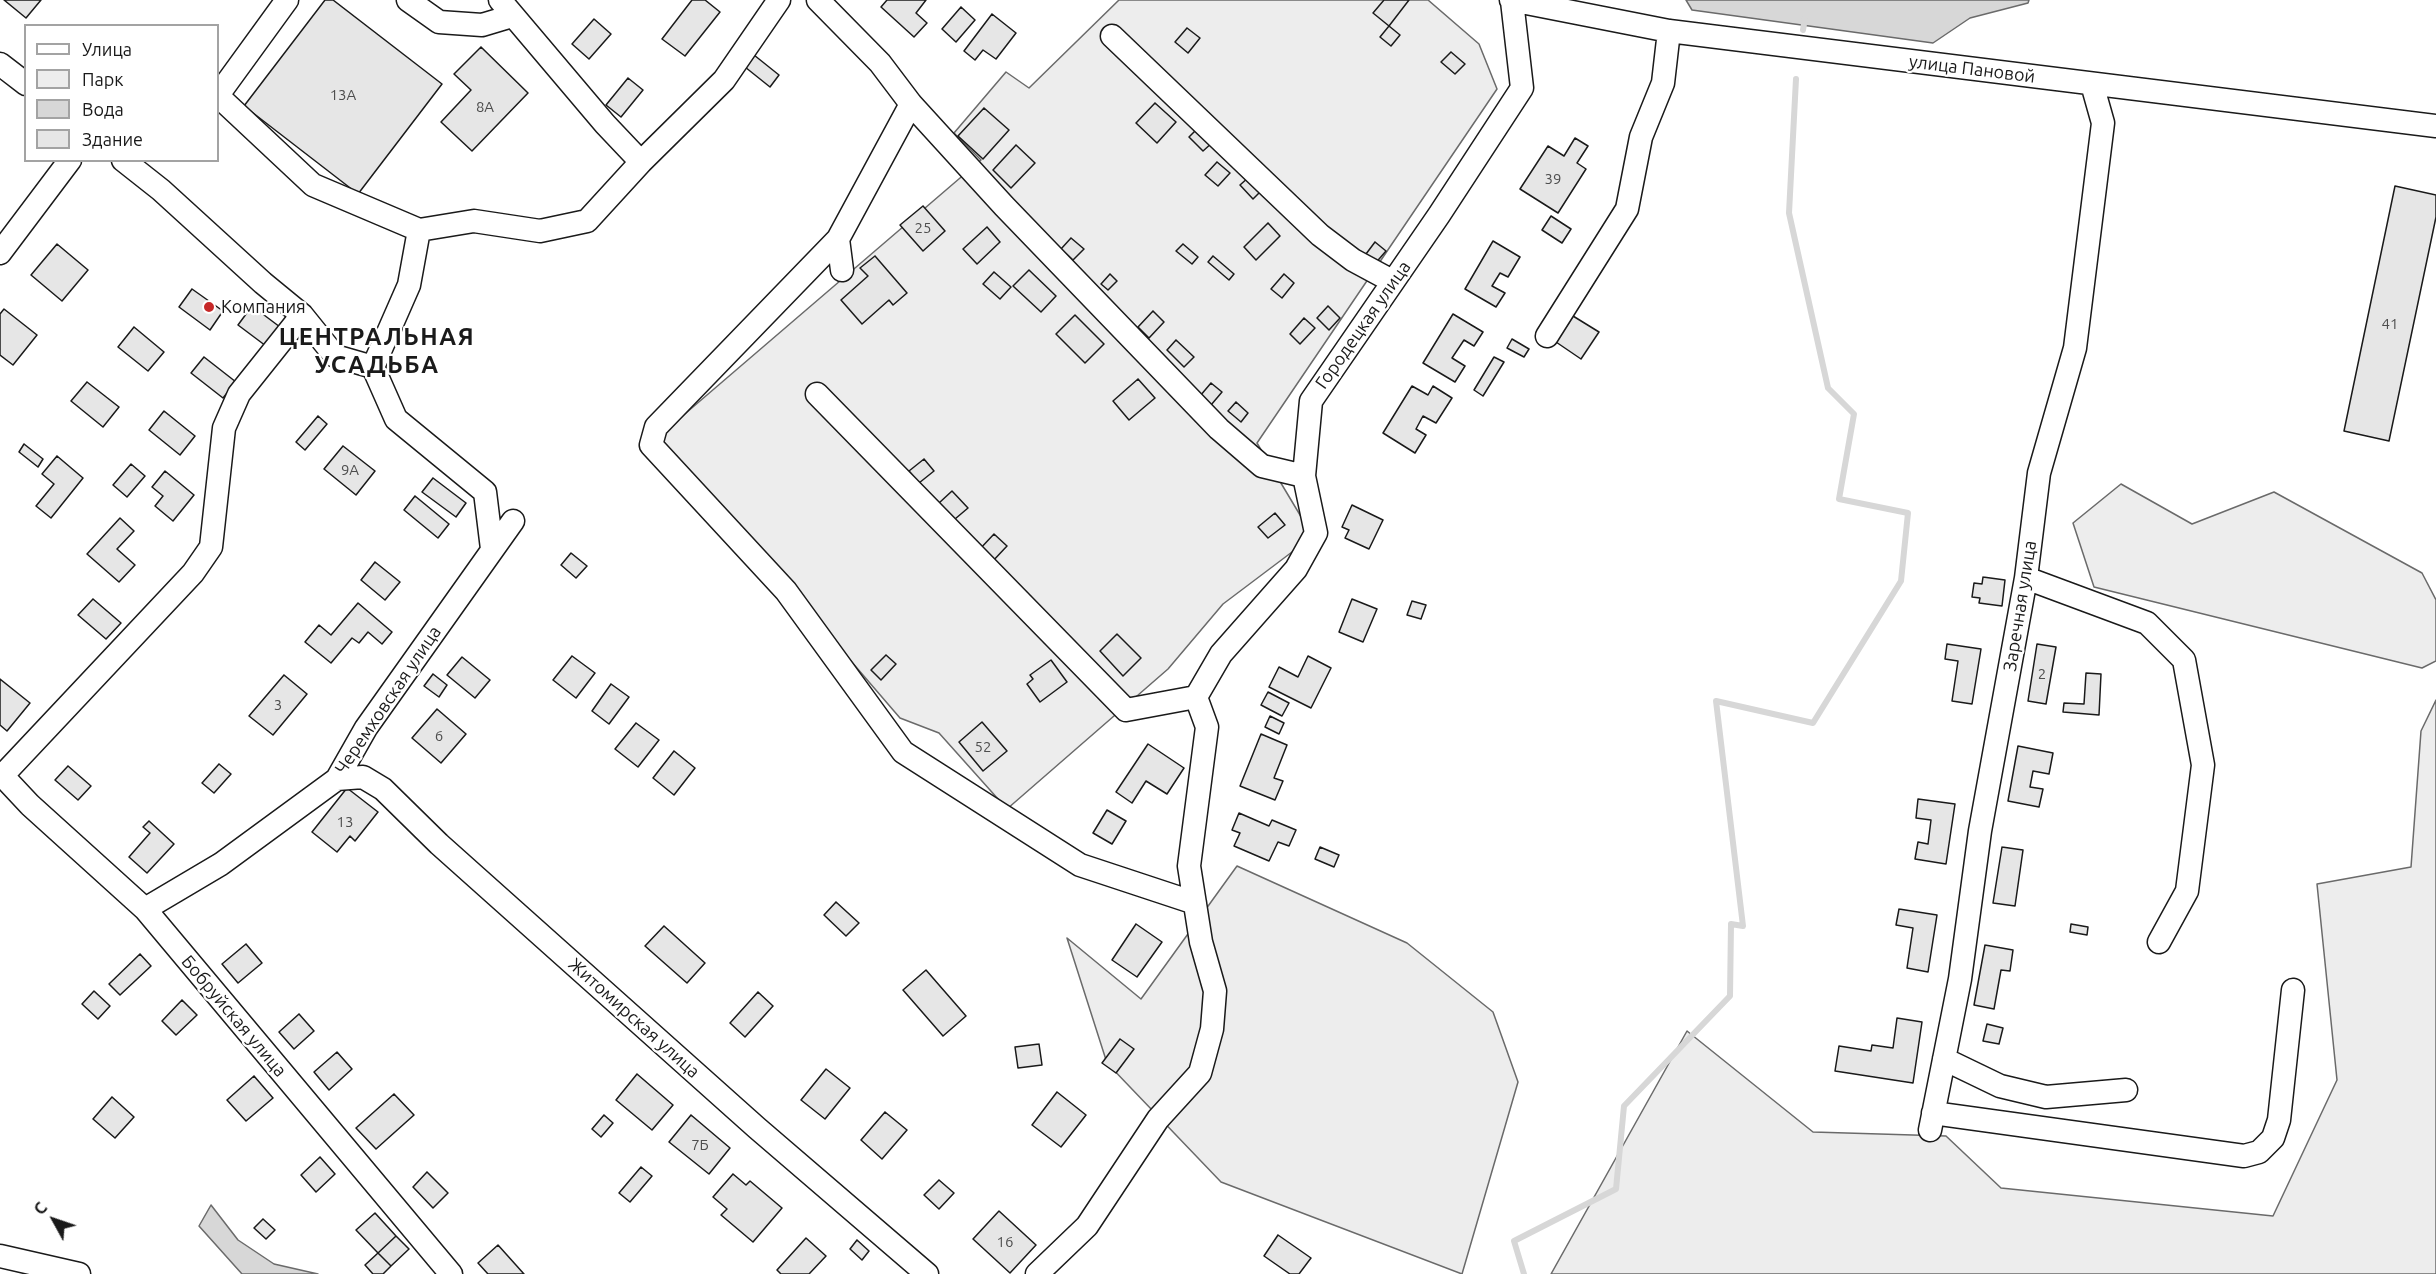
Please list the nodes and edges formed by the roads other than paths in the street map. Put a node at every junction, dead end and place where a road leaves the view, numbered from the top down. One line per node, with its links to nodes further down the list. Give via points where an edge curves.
1 (287, 0): 12 (street)
2 (408, 0): 6 (street, via 439,22 482,26)
3 (779, 0): 18 (street, via 724,80)
4 (818, 0): 14 (street, via 880,63)
5 (1511, 1): 7 (street, улица Пановой); 23 (street, Городецкая улица, via 1521,88)
6 (506, 8): 18 (street)
7 (1669, 31): 11 (street, улица Пановой); 25 (street, via 1663,82 1641,136 1627,209)
8 (1112, 36): 23 (street, via 1320,235 1353,260)
9 (0, 64): 10 (street)
10 (24, 82)
11 (2092, 84): 15 (street, улица Пановой); 31 (street, Заречная улица, via 2103,123 2075,348 2039,473)
12 (219, 95)
13 (219, 97): 19 (street, via 313,185)
14 (911, 104): 20 (street); 28 (street, via 1219,429 1262,466)
15 (2436, 126)
16 (68, 162): 21 (street)
17 (126, 162): 24 (street)
18 (641, 162): 19 (street, via 586,221 540,231 474,221)
19 (419, 230): 26 (street, via 409,285)
20 (838, 239): 22 (street); 35 (street, via 656,427 651,445 786,591 903,752 1080,865)
21 (0, 253)
22 (842, 270)
23 (1392, 281): 28 (street, Городецкая улица, via 1311,401)
24 (302, 315): 26 (street, via 335,356); 33 (street, via 239,394 224,428 211,547 194,573)
25 (1548, 336)
26 (373, 367): 30 (street, via 396,419 484,492)
27 (817, 394): 32 (street, via 1126,710)
28 (1304, 476): 32 (street, Городецкая улица, via 1316,533 1296,569 1221,654)
29 (513, 521): 30 (street, Черемховская улица)
30 (492, 549): 34 (street, Черемховская улица, via 366,728)
31 (2026, 578): 37 (street, via 2147,624 2184,660 2203,765 2187,891); 39 (street, Заречная улица)
32 (1196, 697): 35 (street, via 1207,727 1189,866)
33 (1, 774): 36 (street, Бобруйская улица, via 30,806)
34 (337, 778): 36 (street, Черемховская улица, via 222,864); 44 (street, Житомирская улица, via 363,777 383,789 439,844 756,1128)
35 (1195, 903): 45 (street, via 1215,991 1212,1029 1200,1073 1158,1119 1088,1226)
36 (144, 909): 43 (street, Бобруйская улица)
37 (2159, 942)
38 (2294, 990): 39 (street, Заречная улица, via 2279,1120 2273,1138 2259,1152 2244,1156 1931,1121)
39 (1944, 1059): 40 (street, via 2000,1086 2046,1097)
40 (2126, 1090)
41 (0, 1256): 42 (street)
42 (79, 1274)
43 (451, 1274)
44 (927, 1274)
45 (1037, 1274)

